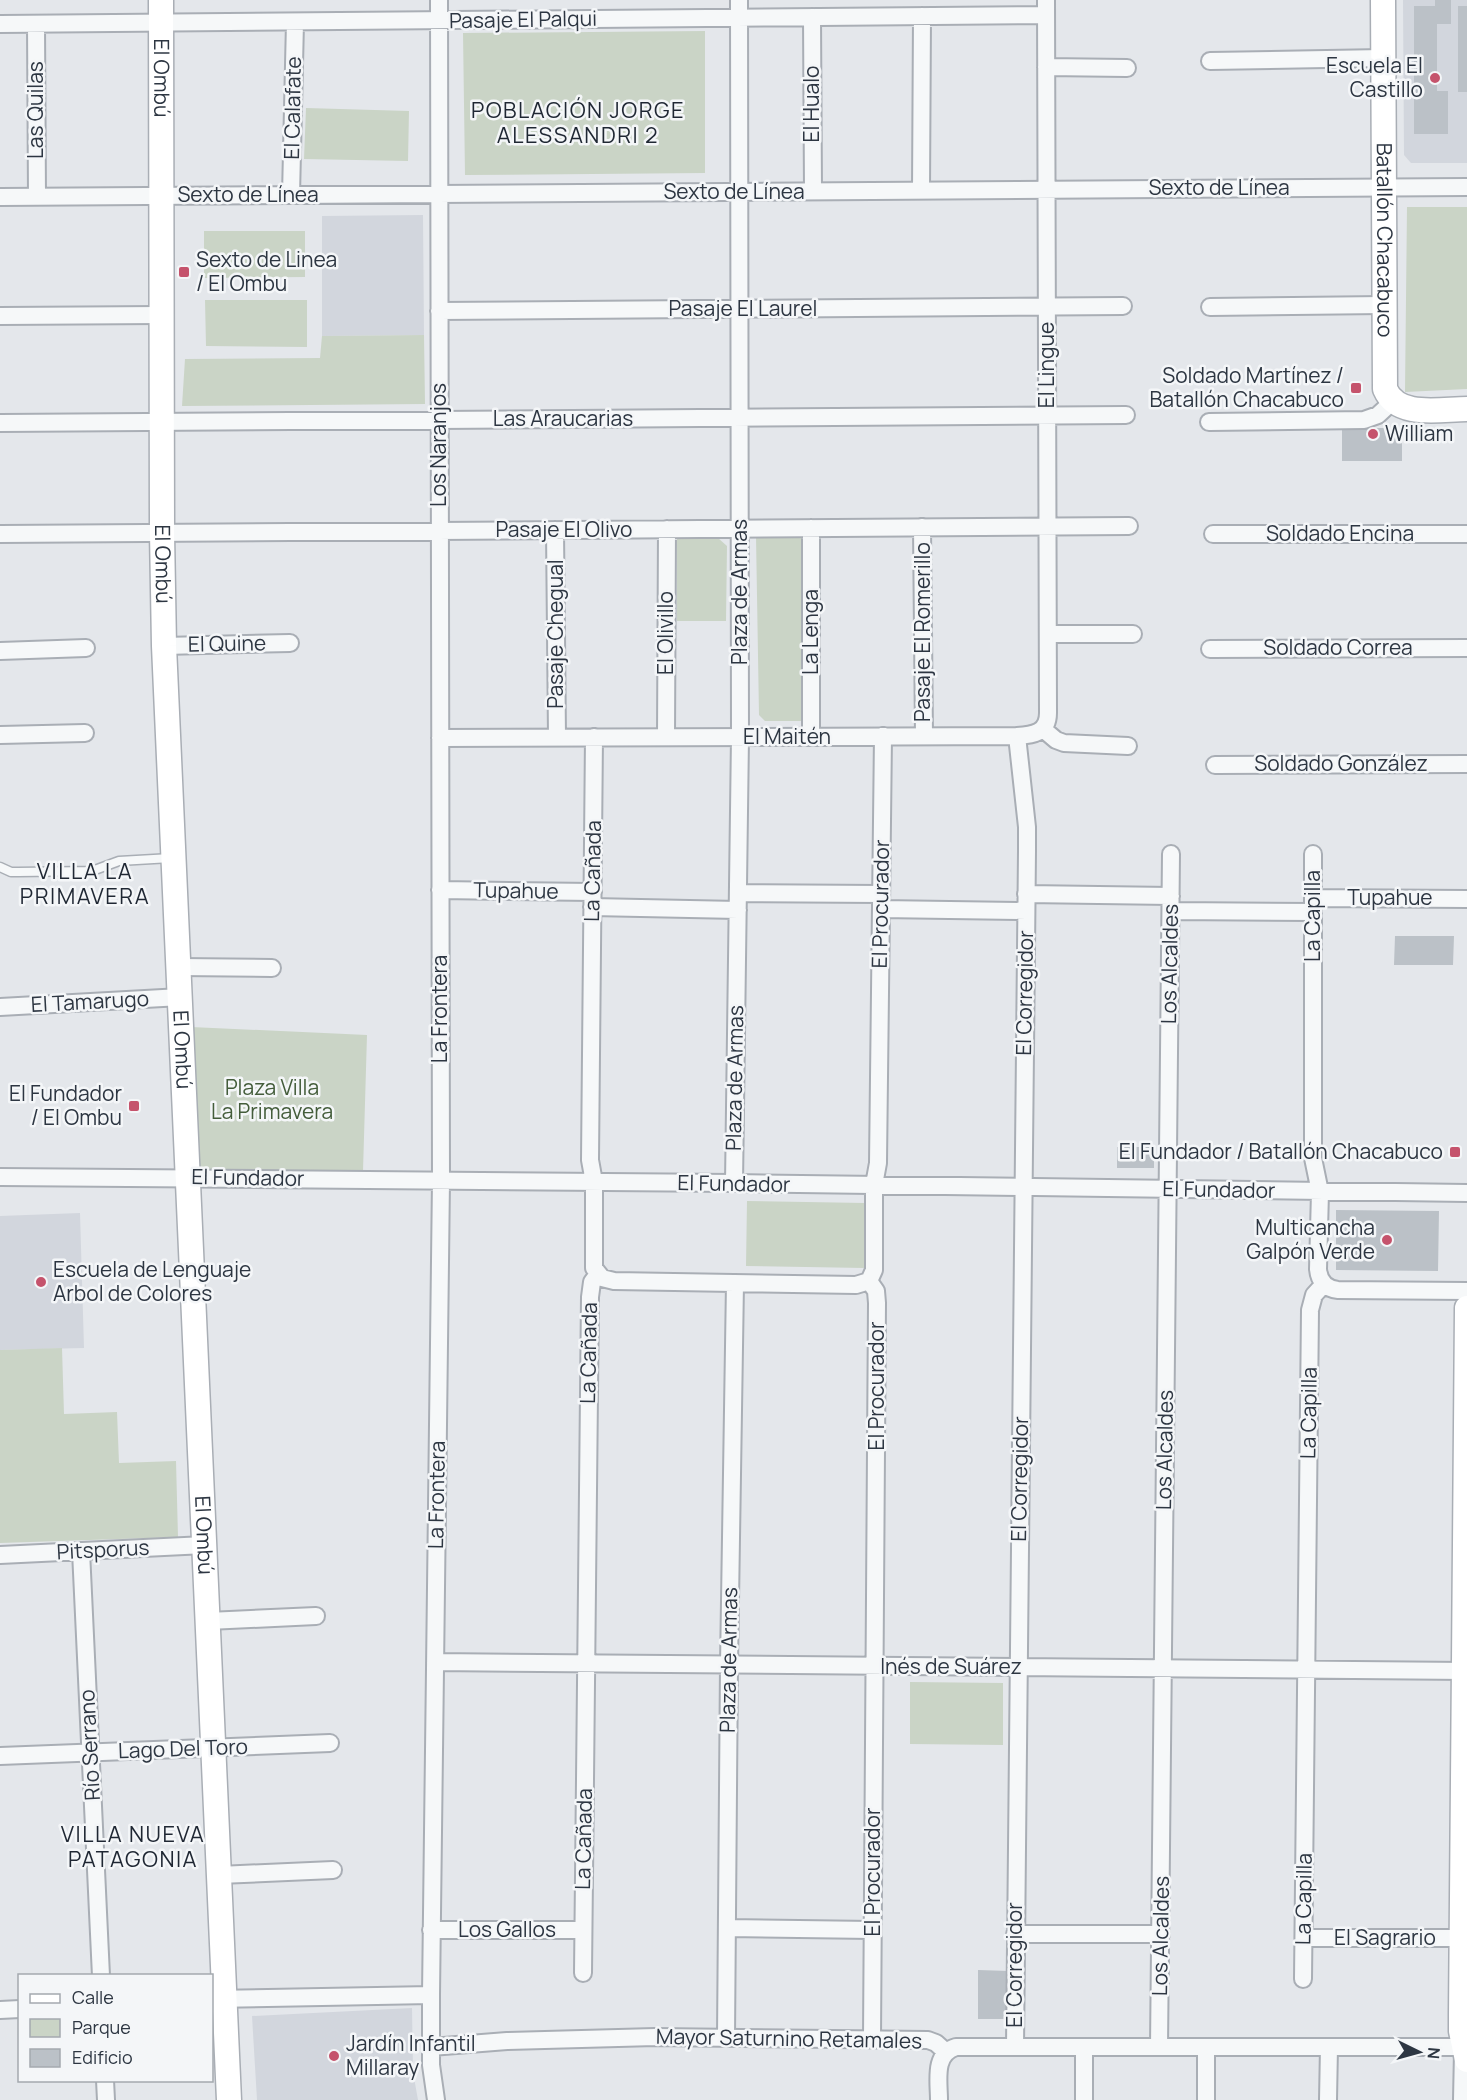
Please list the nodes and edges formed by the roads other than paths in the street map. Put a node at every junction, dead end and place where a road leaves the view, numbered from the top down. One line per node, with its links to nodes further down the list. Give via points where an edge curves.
1 (439, 0): 9 (street, Los Naranjos)
2 (739, 0): 8 (street, Plaza de Armas)
3 (1383, 0): 13 (street, Batallón Chacabuco)
4 (1046, 8): 6 (street, Pasaje El Palqui); 15 (street, El Lingue)
5 (161, 11): 10 (street, Pasaje El Palqui); 12 (street, Pasaje El Palqui); 25 (street, El Ombú)
6 (922, 16): 7 (street, Pasaje El Palqui); 20 (street)
7 (812, 17): 8 (street, Pasaje El Palqui); 21 (street, El Hualo)
8 (739, 18): 9 (street, Pasaje El Palqui); 22 (street, Plaza de Armas)
9 (439, 20): 10 (street, Pasaje El Palqui); 23 (street, Los Naranjos)
10 (295, 22): 24 (street, El Calafate)
11 (0, 24): 12 (street, Pasaje El Palqui)
12 (36, 24): 27 (street, Las Quilas)
13 (1383, 58): 14 (street); 18 (street, Batallón Chacabuco)
14 (1210, 61)
15 (1046, 67): 16 (street); 19 (street, El Lingue)
16 (1127, 68)
17 (1467, 186): 18 (street, Sexto de Línea)
18 (1383, 187): 19 (street, Sexto de Línea); 28 (street, Batallón Chacabuco)
19 (1047, 189): 20 (street, Sexto de Línea); 30 (street, El Lingue)
20 (921, 190): 21 (street, Sexto de Línea)
21 (813, 191): 22 (street, Sexto de Línea)
22 (739, 192): 23 (street, Sexto de Línea); 32 (street, Plaza de Armas)
23 (439, 194): 24 (street, Sexto de Línea); 33 (street, Los Naranjos)
24 (291, 195): 25 (street, Sexto de Línea)
25 (161, 196): 27 (street, Sexto de Línea); 34 (street, El Ombú)
26 (0, 197): 27 (street, Sexto de Línea)
27 (37, 197)
28 (1384, 305): 31 (street); 36 (street, Batallón Chacabuco, via 1384,382)
29 (1123, 306): 30 (street, Pasaje El Laurel)
30 (1047, 307): 32 (street, Pasaje El Laurel); 39 (street, El Lingue)
31 (1210, 307)
32 (740, 309): 33 (street, Pasaje El Laurel); 40 (street, Plaza de Armas)
33 (439, 311): 41 (street, Los Naranjos)
34 (161, 315): 35 (street); 42 (street, El Ombú)
35 (0, 316)
36 (1392, 402): 37 (street, via 1406,409); 43 (street, via 1378,415 1364,420)
37 (1467, 409)
38 (1126, 415): 39 (street, Las Araucarias)
39 (1047, 416): 40 (street, Las Araucarias); 45 (street, El Lingue)
40 (739, 417): 41 (street, Las Araucarias); 48 (street, Plaza de Armas)
41 (439, 420): 42 (street, Las Araucarias); 52 (street, Los Naranjos)
42 (161, 422): 44 (street, Las Araucarias); 53 (street, El Ombú)
43 (1209, 422)
44 (0, 423)
45 (1048, 526): 46 (street, Pasaje El Olivo); 47 (street, Pasaje El Olivo); 57 (street, El Lingue)
46 (1128, 526)
47 (922, 527): 49 (street, Pasaje El Olivo); 70 (street, Pasaje El Romerillo)
48 (740, 528): 49 (street, Pasaje El Olivo); 50 (street, Pasaje El Olivo); 75 (street, Plaza de Armas)
49 (811, 528): 68 (street, La Lenga)
50 (667, 529): 51 (street, Pasaje El Olivo); 74 (street, El Olivillo)
51 (555, 530): 52 (street, Pasaje El Olivo); 72 (street, Pasaje Chegual)
52 (439, 531): 53 (street, Pasaje El Olivo); 76 (street, Los Naranjos)
53 (162, 533): 54 (street, Pasaje El Olivo); 60 (street, El Ombú)
54 (0, 534)
55 (1213, 534): 56 (street, Soldado Encina)
56 (1467, 534)
57 (1048, 634): 58 (street); 65 (street, El Lingue, via 1048,719)
58 (1133, 634)
59 (290, 643): 60 (street, El Quine)
60 (164, 646): 82 (street, El Ombú)
61 (86, 648): 64 (street)
62 (1467, 648): 63 (street, Soldado Correa)
63 (1210, 649)
64 (0, 651)
65 (1043, 729): 71 (street, El Maitén, via 1033,735); 77 (street, via 1064,743)
66 (86, 733): 67 (street)
67 (0, 735)
68 (811, 736): 69 (street, El Maitén); 75 (street, El Maitén)
69 (883, 736): 70 (street, El Maitén); 89 (street, El Procurador)
70 (924, 736): 71 (street, El Maitén)
71 (1017, 736): 85 (street, via 1028,827)
72 (557, 737): 73 (street, El Maitén); 76 (street, El Maitén)
73 (594, 737): 74 (street, El Maitén); 87 (street, La Cañada)
74 (666, 737): 75 (street, El Maitén)
75 (740, 737): 88 (street, Plaza de Armas)
76 (440, 738): 84 (street, Los Naranjos)
77 (1128, 746)
78 (1467, 764): 79 (street, Soldado González)
79 (1215, 765)
80 (1171, 854): 90 (street, Los Alcaldes)
81 (1313, 854): 91 (street, La Capilla)
82 (174, 858): 83 (lane, via 119,861 92,871 10,872); 93 (street, El Ombú)
83 (0, 867)
84 (440, 890): 87 (street, Tupahue); 99 (street, La Frontera)
85 (1026, 894): 90 (street, Tupahue); 92 (street)
86 (1467, 899): 91 (street, Tupahue)
87 (593, 900): 88 (street, Tupahue); 100 (street, La Cañada, via 590,1160)
88 (738, 901): 89 (street, Tupahue); 101 (street, Plaza de Armas)
89 (881, 902): 92 (street, Tupahue); 102 (street, El Procurador, via 878,1163)
90 (1171, 903): 91 (street, Tupahue); 104 (street, Los Alcaldes)
91 (1313, 905): 105 (street, La Capilla, via 1313,1158)
92 (1026, 911): 103 (street, El Corregidor)
93 (179, 967): 94 (street); 95 (street, El Ombú)
94 (272, 968)
95 (181, 997): 96 (street, El Tamarugo); 98 (street, El Ombú)
96 (0, 1006)
97 (0, 1177): 98 (street, El Fundador)
98 (189, 1178): 99 (street, El Fundador); 113 (street, El Ombú)
99 (441, 1180): 100 (street, El Fundador); 118 (street, La Frontera)
100 (594, 1182): 101 (street, El Fundador); 107 (street, La Cañada, via 593,1261)
101 (734, 1184): 102 (street, El Fundador)
102 (874, 1185): 103 (street, El Fundador); 108 (street, El Procurador, via 874,1270)
103 (1023, 1187): 104 (street, El Fundador); 122 (street, El Corregidor)
104 (1168, 1188): 105 (street, El Fundador); 123 (street, Los Alcaldes)
105 (1320, 1191): 106 (street, El Fundador); 110 (street, La Capilla, via 1318,1269)
106 (1467, 1193)
107 (598, 1274): 109 (street, via 608,1281); 119 (street, La Cañada, via 592,1282 590,1297)
108 (869, 1281): 109 (street, via 856,1285); 121 (street, El Procurador, via 876,1291 877,1303)
109 (735, 1283): 120 (street, Plaza de Armas)
110 (1324, 1284): 111 (street, via 1333,1290); 124 (street, La Capilla, via 1314,1295 1310,1310)
111 (1467, 1291)
112 (1467, 1308): 125 (street)
113 (205, 1545): 114 (street, Pitsporus); 117 (street, El Ombú)
114 (81, 1551): 115 (street, Pitsporus); 128 (street, Río Serrano)
115 (0, 1555)
116 (316, 1616): 117 (street)
117 (208, 1621): 127 (street, El Ombú)
118 (435, 1662): 119 (street, Inés de Suárez); 133 (street, La Frontera)
119 (586, 1664): 120 (street, Inés de Suárez); 134 (street, La Cañada)
120 (729, 1665): 121 (street, Inés de Suárez); 132 (street, Plaza de Armas)
121 (874, 1666): 122 (street, Inés de Suárez); 135 (street, El Procurador)
122 (1018, 1667): 123 (street, Inés de Suárez); 136 (street, El Corregidor)
123 (1163, 1669): 124 (street, Inés de Suárez); 137 (street, Los Alcaldes)
124 (1307, 1670): 125 (street, Inés de Suárez); 138 (street, La Capilla)
125 (1465, 1671): 139 (street)
126 (330, 1743): 127 (street, Lago Del Toro)
127 (214, 1748): 128 (street, Lago Del Toro); 131 (street, El Ombú)
128 (91, 1753): 129 (street, Lago Del Toro); 141 (street, Río Serrano)
129 (0, 1756)
130 (333, 1870): 131 (street)
131 (219, 1875): 144 (street, El Ombú)
132 (727, 1928): 135 (street); 147 (street, Plaza de Armas)
133 (431, 1930): 134 (street, Los Gallos); 143 (street, La Frontera)
134 (583, 1930): 140 (street, La Cañada)
135 (872, 1930): 148 (street, El Procurador)
136 (1016, 1934): 137 (street); 150 (street, El Corregidor)
137 (1161, 1934): 152 (street, Los Alcaldes)
138 (1304, 1938): 139 (street, El Sagrario); 142 (street, La Capilla)
139 (1464, 1938): 155 (street, via 1461,2014)
140 (583, 1973)
141 (101, 1974)
142 (1303, 1979)
143 (431, 1995): 144 (street); 149 (street, La Frontera)
144 (218, 1999): 159 (street, El Ombú)
145 (18, 2009): 146 (street)
146 (0, 2010)
147 (726, 2037): 148 (street, Mayor Saturnino Retamales); 149 (street, Mayor Saturnino Retamales, via 583,2038)
148 (872, 2039): 156 (street, Mayor Saturnino Retamales, via 928,2040)
149 (431, 2046): 160 (street, La Frontera)
150 (1015, 2047): 151 (street, Mayor Saturnino Retamales); 156 (street, Mayor Saturnino Retamales, via 956,2047)
151 (1084, 2047): 152 (street, Mayor Saturnino Retamales); 162 (street)
152 (1160, 2047): 153 (street, Mayor Saturnino Retamales)
153 (1206, 2047): 154 (street, Mayor Saturnino Retamales); 163 (street)
154 (1329, 2047): 155 (street, Mayor Saturnino Retamales); 164 (street)
155 (1466, 2051): 165 (street)
156 (946, 2052): 161 (street, via 939,2065)
157 (105, 2082): 158 (street)
158 (106, 2100)
159 (229, 2100)
160 (436, 2100)
161 (939, 2100)
162 (1084, 2100)
163 (1206, 2100)
164 (1328, 2100)
165 (1462, 2100)

